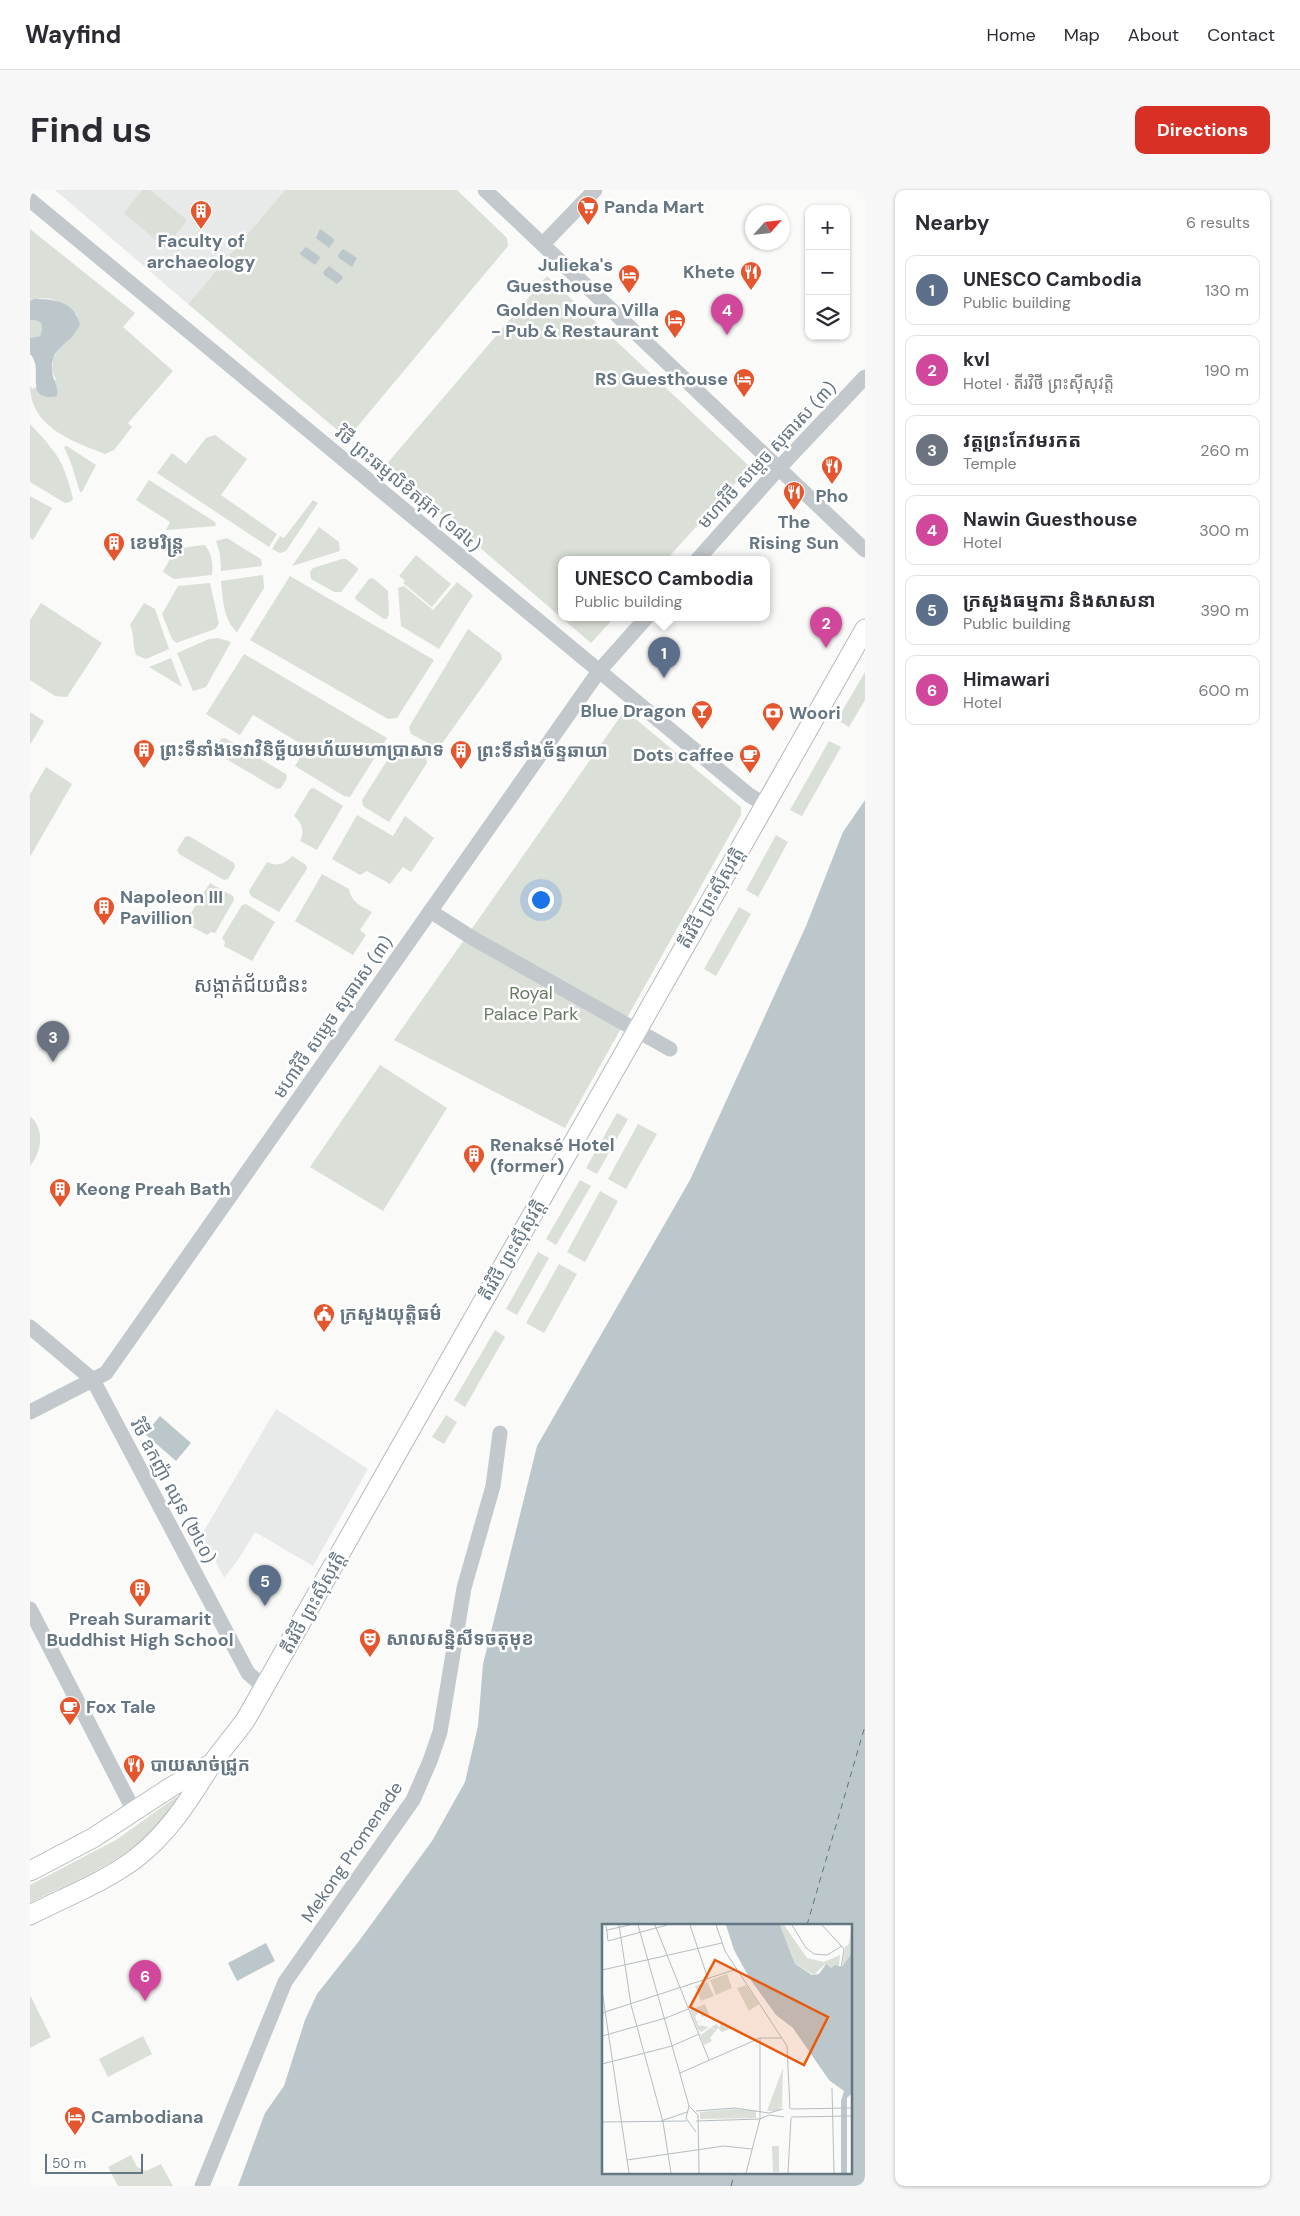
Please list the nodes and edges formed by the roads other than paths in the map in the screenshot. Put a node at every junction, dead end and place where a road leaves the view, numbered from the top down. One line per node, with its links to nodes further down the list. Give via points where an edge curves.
1 (485, 190): 4 (street)
2 (595, 190): 4 (street)
3 (30, 200): 11 (street, វិថី ព្រះធម្មលិខិតអ៊ុក (១៨៤))
4 (543, 244): 6 (street)
5 (865, 377): 6 (street, មហាវិថី សម្តេច សុធារស (៣))
6 (778, 468): 7 (street); 8 (street, មហាវិថី សម្តេច សុធារស (៣))
7 (865, 550)
8 (701, 556)
9 (644, 621): 11 (street, មហាវិថី សម្តេច សុធារស (៣))
10 (865, 629): 12 (main road, តីរវិថី ព្រះស៊ីសុវត្តិ)
11 (600, 671): 12 (street, វិថី ព្រះធម្មលិខិតអ៊ុក (១៨៤)); 13 (street, មហាវិថី សម្តេច សុធារស (៣))
12 (764, 804): 14 (main road, តីរវិថី ព្រះស៊ីសុវត្តិ)
13 (430, 912): 14 (street); 17 (street, មហាវិថី សម្តេច សុធារស (៣), via 106,1373)
14 (636, 1030): 15 (street); 21 (main road, តីរវិថី ព្រះស៊ីសុវត្តិ)
15 (670, 1048)
16 (30, 1328): 17 (street, វិថី ឧកញ៉ា ឈុន (២៤០))
17 (94, 1380): 18 (street, មហាវិថី សម្តេច សុធារស (៣)); 21 (street, វិថី ឧកញ៉ា ឈុន (២៤០), via 248,1674)
18 (30, 1412)
19 (500, 1433): 28 (street, Mekong Promenade, via 493,1486 464,1588 440,1732 430,1761 413,1800 285,1982)
20 (30, 1609): 25 (street)
21 (264, 1687): 22 (main road, តីរវិថី ព្រះស៊ីសុវត្តិ)
22 (213, 1763): 23 (main road, តីរវិថី ព្រះស៊ីសុវត្តិ); 24 (main road, តីរវិថី ព្រះស៊ីសុវត្តិ)
23 (171, 1787): 24 (main road, via 184,1789 188,1795); 25 (main road, តីរវិថី ព្រះស៊ីសុវត្តិ)
24 (186, 1806): 27 (main road, តីរវិថី ព្រះស៊ីសុវត្តិ, via 154,1843 133,1860)
25 (135, 1812): 26 (main road, តីរវិថី ព្រះស៊ីសុវត្តិ)
26 (30, 1870)
27 (30, 1914)
28 (202, 2186)

